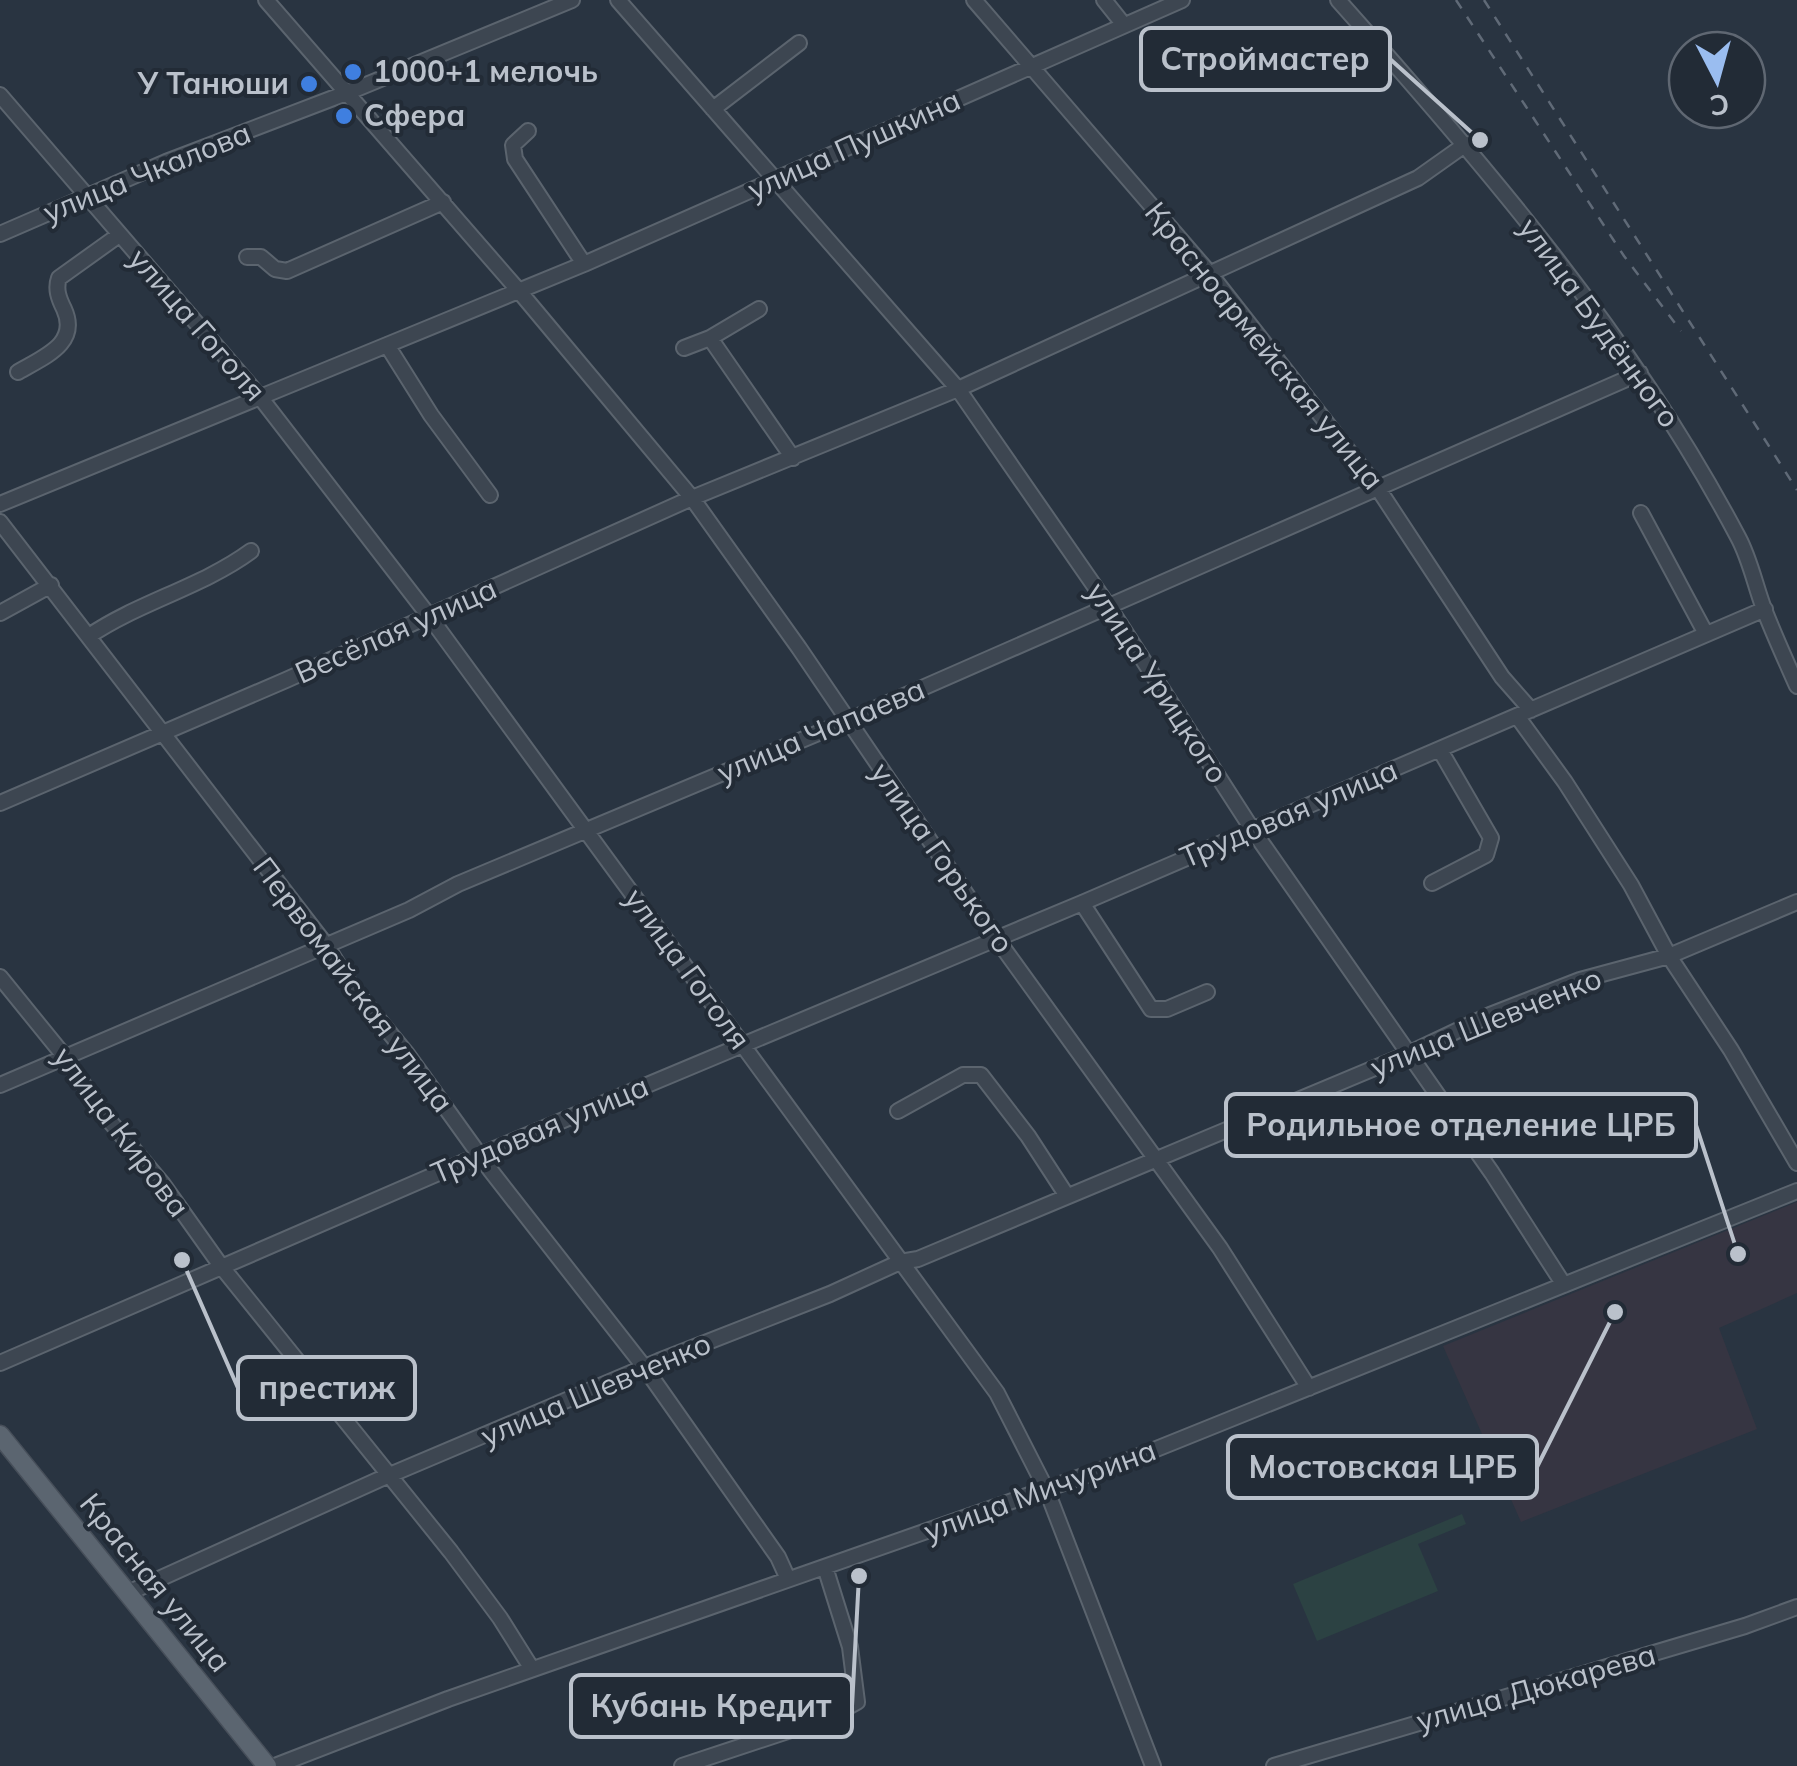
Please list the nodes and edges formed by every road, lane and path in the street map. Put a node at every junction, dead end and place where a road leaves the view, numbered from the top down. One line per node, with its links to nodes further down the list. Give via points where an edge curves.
1 (266, 0): 11 (street, улица Горького)
2 (572, 0): 11 (street, улица Чкалова)
3 (618, 0): 13 (street, улица Урицкого)
4 (974, 0): 10 (street, Красноармейская улица)
5 (1104, 0): 8 (street)
6 (1182, 0): 8 (street, улица Пушкина)
7 (1338, 0): 15 (street, улица Будённого)
8 (1124, 25): 10 (street, улица Пушкина)
9 (799, 43): 13 (street)
10 (1030, 66): 16 (street, улица Пушкина); 23 (street, Красноармейская улица)
11 (349, 92): 17 (street, улица Чкалова); 18 (street, улица Горького)
12 (0, 95): 17 (street, улица Гоголя)
13 (714, 108): 16 (street, улица Урицкого)
14 (528, 131): 22 (street, via 513,145 515,159)
15 (1466, 144): 23 (street, Весёлая улица, via 1418,178); 30 (street, улица Будённого)
16 (778, 180): 22 (street, улица Пушкина); 31 (street, улица Урицкого)
17 (86, 198): 19 (street, улица Чкалова); 20 (street, улица Гоголя)
18 (443, 202): 21 (street, via 287,271); 24 (street, улица Горького)
19 (0, 234)
20 (119, 235): 29 (street, улица Гоголя, via 59,278 69,334 59,348); 32 (street, улица Гоголя)
21 (247, 257)
22 (584, 264): 24 (street, улица Пушкина)
23 (1210, 275): 31 (street, Весёлая улица); 34 (street, Красноармейская улица)
24 (519, 291): 27 (street, улица Пушкина); 36 (street, улица Горького)
25 (759, 309): 26 (street)
26 (710, 338): 28 (street); 33 (street)
27 (387, 345): 32 (street, улица Пушкина); 35 (street)
28 (684, 348)
29 (18, 372)
30 (1640, 373): 34 (street, улица Чапаева); 43 (street, улица Будённого, via 1740,542)
31 (958, 389): 33 (street, Весёлая улица); 42 (street, улица Урицкого)
32 (260, 397): 37 (street, улица Пушкина); 45 (street, улица Гоголя)
33 (793, 458): 36 (street, Весёлая улица)
34 (1379, 490): 42 (street, улица Чапаева); 49 (street, Красноармейская улица)
35 (490, 494)
36 (692, 498): 45 (street, Весёлая улица); 50 (street, улица Горького)
37 (0, 504)
38 (1641, 513): 46 (street)
39 (0, 522): 41 (street, Первомайская улица)
40 (251, 551): 47 (street)
41 (50, 585): 44 (street); 47 (street, Первомайская улица)
42 (1110, 608): 50 (street, улица Чапаева); 55 (street, улица Урицкого)
43 (1764, 609): 46 (street, Трудовая улица); 48 (street, улица Будённого)
44 (0, 613)
45 (429, 616): 51 (street, Весёлая улица); 54 (street, улица Гоголя)
46 (1706, 634): 49 (street, Трудовая улица)
47 (88, 636): 51 (street, Первомайская улица)
48 (1797, 686)
49 (1524, 713): 52 (street, Трудовая улица); 61 (street, Красноармейская улица)
50 (848, 721): 54 (street, улица Чапаева); 59 (street, улица Горького)
51 (161, 732): 53 (street, Весёлая улица); 60 (street, Первомайская улица)
52 (1440, 750): 55 (street, Трудовая улица); 56 (street, via 1491,838 1486,855)
53 (0, 803)
54 (586, 828): 60 (street, улица Чапаева); 64 (street, улица Гоголя)
55 (1252, 829): 58 (street, Трудовая улица); 65 (street, улица Урицкого)
56 (1432, 883)
57 (1797, 902): 61 (street, улица Шевченко)
58 (1082, 904): 59 (street, Трудовая улица); 63 (street, via 1151,1009)
59 (996, 938): 64 (street, Трудовая улица); 70 (street, улица Горького)
60 (326, 945): 66 (street, улица Чапаева); 69 (street, Первомайская улица)
61 (1670, 956): 65 (street, улица Шевченко, via 1580,980); 71 (street, Красноармейская улица)
62 (0, 977): 66 (street, улица Кирова)
63 (1208, 992)
64 (744, 1044): 69 (street, Трудовая улица); 74 (street, улица Гоголя)
65 (1408, 1054): 70 (street, улица Шевченко); 76 (street, улица Урицкого)
66 (65, 1057): 67 (street, улица Чапаева); 75 (street, улица Кирова)
67 (0, 1084)
68 (898, 1111): 73 (street, via 963,1075 982,1075)
69 (480, 1155): 75 (street, Трудовая улица); 78 (street, Первомайская улица)
70 (1158, 1160): 73 (street, улица Шевченко); 79 (street, улица Горького)
71 (1797, 1164)
72 (1797, 1191): 76 (street, улица Мичурина)
73 (1067, 1196): 74 (street, улица Шевченко)
74 (900, 1262): 78 (street, улица Шевченко); 82 (street, улица Гоголя, via 997,1393)
75 (221, 1266): 77 (street, Трудовая улица); 81 (street, улица Кирова)
76 (1564, 1286): 79 (street, улица Мичурина)
77 (0, 1363)
78 (646, 1368): 81 (street, улица Шевченко); 84 (street, Первомайская улица)
79 (1309, 1388): 82 (street, улица Мичурина)
80 (0, 1435): 85 (main road, Красная улица)
81 (388, 1476): 85 (street, улица Шевченко); 87 (street, улица Кирова, via 490,1605)
82 (1046, 1491): 83 (street, улица Мичурина); 91 (street, улица Гоголя)
83 (824, 1567): 84 (street, улица Мичурина); 90 (street, via 850,1647 857,1702)
84 (788, 1580): 87 (street, улица Мичурина)
85 (128, 1592): 88 (main road, Красная улица)
86 (1797, 1607): 92 (street, улица Дюкарева)
87 (532, 1670): 89 (street, улица Мичурина)
88 (267, 1766)
89 (275, 1766)
90 (682, 1766)
91 (1153, 1766)
92 (1274, 1766)

